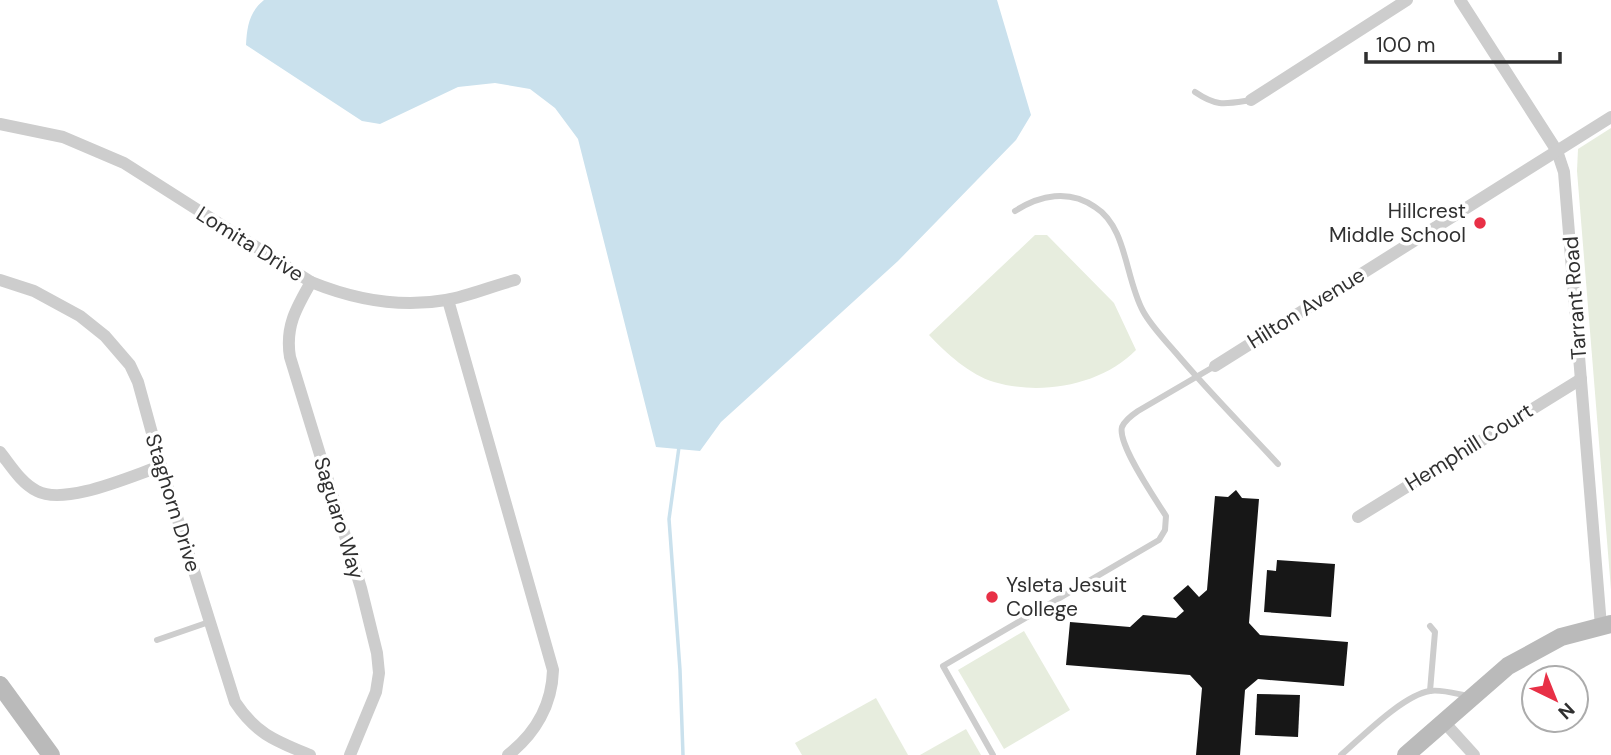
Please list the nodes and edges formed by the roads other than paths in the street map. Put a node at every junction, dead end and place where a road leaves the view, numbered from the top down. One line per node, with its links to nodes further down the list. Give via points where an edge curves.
1 (1407, 0): 4 (street)
2 (1460, 0): 7 (street, Tarrant Road)
3 (1195, 92): 4 (lane, via 1223,105)
4 (1251, 100)
5 (1611, 117): 7 (street, Hilton Avenue)
6 (0, 124): 11 (street, Lomita Drive, via 63,137 124,163)
7 (1557, 151): 13 (street, Hilton Avenue); 15 (street, Tarrant Road, via 1564,172)
8 (1015, 211): 14 (lane, via 1040,198 1059,195 1088,203 1106,216 1117,231 1129,280 1146,317)
9 (0, 280): 18 (street, Staghorn Drive, via 56,301 119,350 138,382)
10 (514, 280): 12 (street, Lomita Drive)
11 (311, 282): 12 (street, Lomita Drive, via 378,301); 30 (street, Saguaro Way, via 289,328 290,357 361,588 379,673 370,712)
12 (448, 300): 31 (street, via 553,670 550,699 542,718)
13 (1215, 366): 14 (lane)
14 (1196, 376): 17 (lane); 32 (lane, via 1138,411 1122,427 1124,444 1166,516 1159,540 943,666)
15 (1581, 379): 19 (street, Hemphill Court); 21 (street, Tarrant Road)
16 (0, 452): 18 (street, via 24,483 38,492 61,496)
17 (1278, 464)
18 (161, 466): 20 (street, Staghorn Drive)
19 (1358, 517)
20 (209, 622): 23 (lane); 29 (street, Staghorn Drive, via 229,689 244,715 271,739)
21 (1606, 625): 26 (street, via 1561,637 1531,652)
22 (1430, 626): 25 (lane, via 1435,632)
23 (157, 640)
24 (0, 685): 28 (street)
25 (1430, 691): 26 (lane); 33 (lane, via 1390,712)
26 (1474, 696): 27 (street)
27 (1444, 722): 34 (street); 35 (street)
28 (51, 755)
29 (310, 755)
30 (350, 755)
31 (508, 755)
32 (993, 755)
33 (1341, 755)
34 (1406, 755)
35 (1474, 755)

